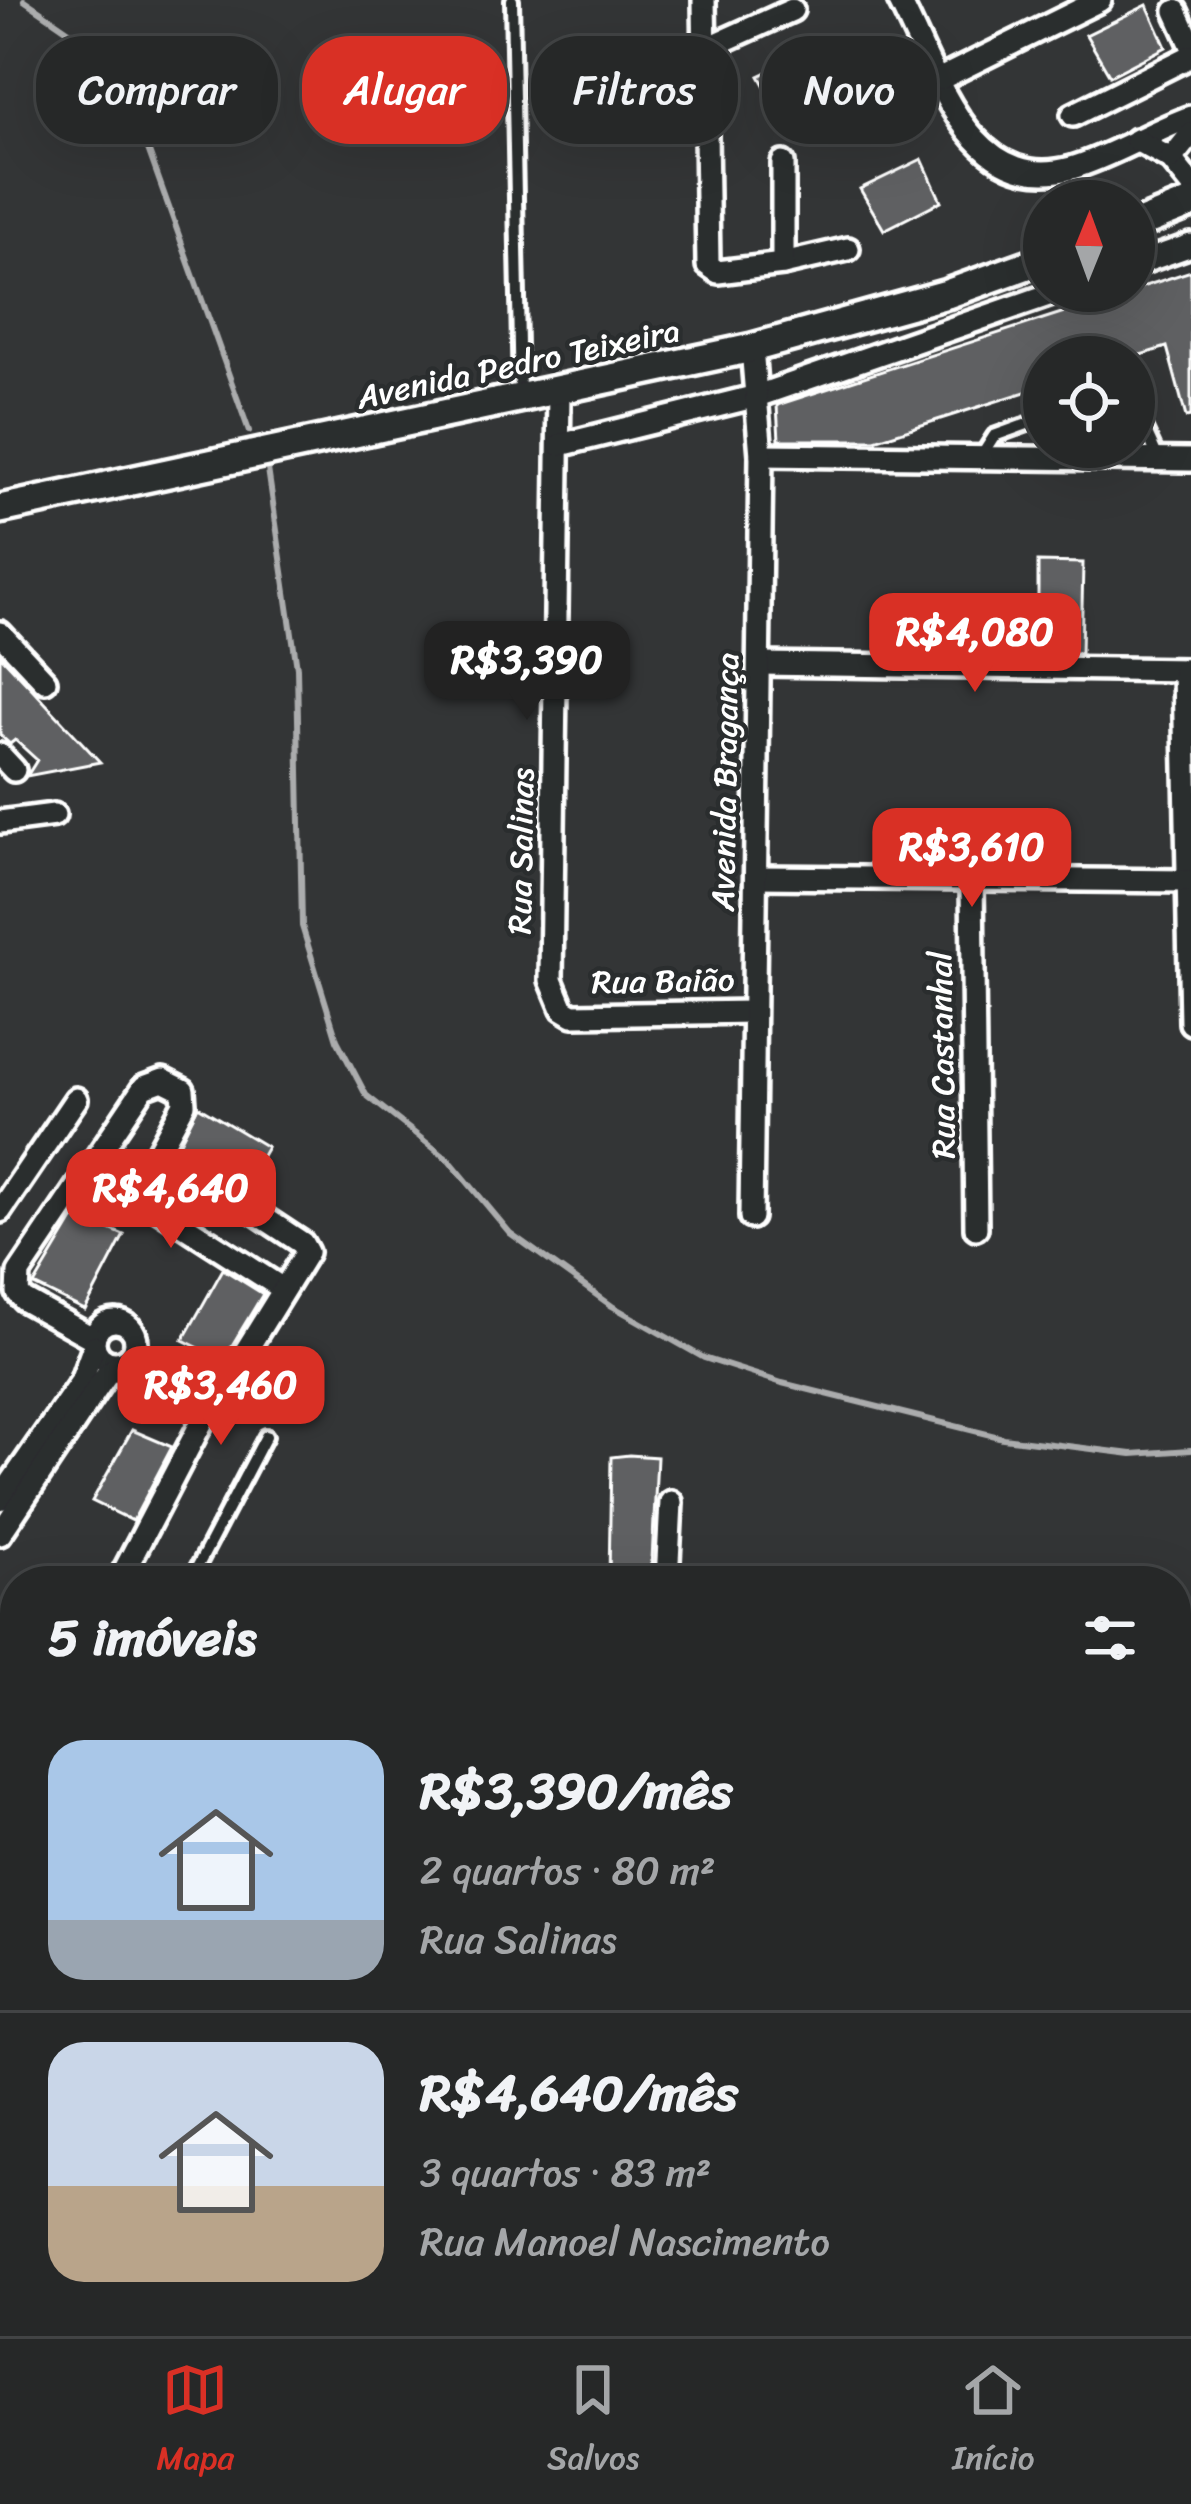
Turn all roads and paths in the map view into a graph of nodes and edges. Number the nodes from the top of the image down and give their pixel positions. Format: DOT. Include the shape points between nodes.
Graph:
graph roads {
  1 [pos="512,0"];
  2 [pos="704,0"];
  3 [pos="899,0"];
  4 [pos="1100,0"];
  5 [pos="791,10"];
  6 [pos="1176,11"];
  7 [pos="703,36"];
  8 [pos="734,36"];
  9 [pos="1191,44"];
  10 [pos="1191,56"];
  11 [pos="940,79"];
  12 [pos="1073,115"];
  13 [pos="1191,117"];
  14 [pos="1191,134"];
  15 [pos="1136,140"];
  16 [pos="705,144"];
  17 [pos="1171,159"];
  18 [pos="783,163"];
  19 [pos="1191,184"];
  20 [pos="1191,202"];
  21 [pos="1155,217"];
  22 [pos="1191,245"];
  23 [pos="848,248"];
  24 [pos="1155,258"];
  25 [pos="783,264"];
  26 [pos="1023,267"];
  27 [pos="1023,304"];
  28 [pos="752,348"];
  29 [pos="559,392"];
  30 [pos="758,397"];
  31 [pos="520,400"];
  32 [pos="1023,426"];
  33 [pos="560,445"];
  34 [pos="1155,453"];
  35 [pos="760,455"];
  36 [pos="980,458"];
  37 [pos="1159,460"];
  38 [pos="1191,460"];
  39 [pos="0,509"];
  40 [pos="0,633"];
  41 [pos="759,664"];
  42 [pos="1187,670"];
  43 [pos="45,681"];
  44 [pos="1189,754"];
  45 [pos="54,815"];
  46 [pos="0,822"];
  47 [pos="756,877"];
  48 [pos="972,881"];
  49 [pos="1189,881"];
  50 [pos="1191,966"];
  51 [pos="753,1012"];
  52 [pos="573,1015"];
  53 [pos="1191,1023"];
  54 [pos="76,1099"];
  55 [pos="90,1165"];
  56 [pos="135,1194"];
  57 [pos="237,1200"];
  58 [pos="0,1211"];
  59 [pos="751,1217"];
  60 [pos="976,1228"];
  61 [pos="283,1289"];
  62 [pos="94,1343"];
  63 [pos="244,1354"];
  64 [pos="127,1358"];
  65 [pos="266,1436"];
  66 [pos="0,1499"];
  67 [pos="671,1502"];
  68 [pos="0,1534"];
  69 [pos="127,1566"];
  70 [pos="198,1566"];
  71 [pos="668,1566"];
  1 -- 31 [label="lane"];
  2 -- 7 [label="street"];
  3 -- 11 [label="street"];
  4 -- 11 [label="street"];
  5 -- 8 [label="street"];
  6 -- 9 [label="street"];
  10 -- 12 [label="street"];
  11 -- 15 [label="street" via="965,131 1009,166 1075,167"];
  13 -- 15 [label="street"];
  14 -- 17 [label="street"];
  15 -- 17 [label="street"];
  16 -- 25 [label="street" via="708,265 718,272"];
  17 -- 19 [label="street"];
  18 -- 25 [label="street"];
  20 -- 21 [label="street"];
  22 -- 24 [label="street"];
  23 -- 25 [label="street"];
  26 -- 28 [label="street, Avenida Pedro Teixeira"];
  27 -- 30 [label="street"];
  28 -- 29 [label="street, Avenida Pedro Teixeira"];
  28 -- 30 [label="street, Avenida Bragança"];
  29 -- 31 [label="street, Avenida Pedro Teixeira"];
  29 -- 33 [label="street, Rua Salinas"];
  30 -- 33 [label="street"];
  30 -- 35 [label="street, Avenida Bragança"];
  31 -- 39 [label="street, Avenida Pedro Teixeira"];
  32 -- 36 [label="lane" via="994,436"];
  33 -- 52 [label="street, Rua Salinas" via="551,980"];
  34 -- 37 [label="lane"];
  35 -- 36 [label="street"];
  35 -- 41 [label="street, Avenida Bragança"];
  36 -- 37 [label="street"];
  37 -- 38 [label="street"];
  40 -- 43 [label="street"];
  41 -- 42 [label="street"];
  41 -- 47 [label="street, Avenida Bragança"];
  42 -- 44 [label="street"];
  44 -- 49 [label="street"];
  45 -- 46 [label="street"];
  47 -- 48 [label="street"];
  47 -- 51 [label="street, Avenida Bragança"];
  48 -- 49 [label="street"];
  48 -- 60 [label="street, Rua Castanhal"];
  49 -- 50 [label="street"];
  50 -- 53 [label="street"];
  51 -- 52 [label="street, Rua Baião"];
  51 -- 59 [label="street, Avenida Bragança"];
  54 -- 58 [label="street"];
  55 -- 56 [label="street"];
  55 -- 56 [label="street" via="144,1087 163,1080 183,1090 184,1104"];
  55 -- 62 [label="street" via="17,1283 23,1300"];
  56 -- 61 [label="street"];
  57 -- 61 [label="street" via="307,1248"];
  61 -- 63 [label="street"];
  62 -- 64 [label="street" via="102,1358"];
  62 -- 64 [label="street" via="100,1327 119,1321 135,1334"];
  62 -- 66 [label="street" via="81,1382"];
  64 -- 68 [label="street" via="106,1376"];
  64 -- 69 [label="street" via="200,1396 206,1414"];
  65 -- 70 [label="lane"];
  67 -- 71 [label="street"];
}
